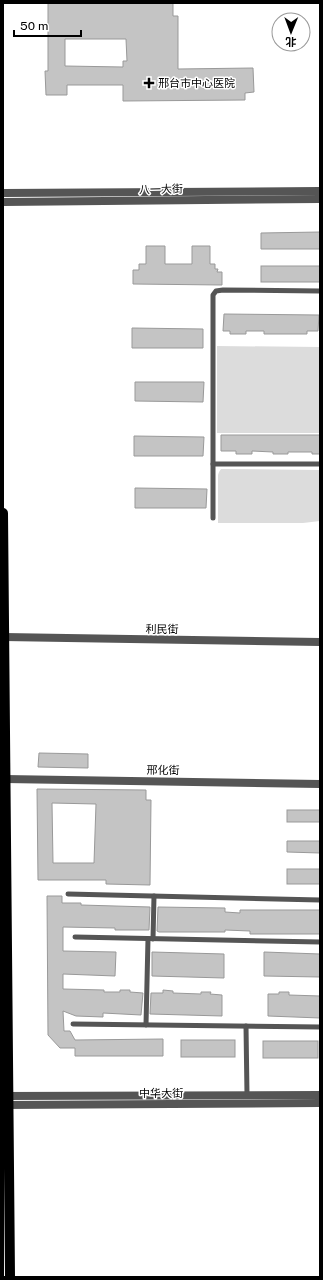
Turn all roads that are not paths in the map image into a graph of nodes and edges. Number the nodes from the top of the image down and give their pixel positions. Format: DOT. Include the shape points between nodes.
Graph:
graph roads {
  1 [pos="320,190"];
  2 [pos="3,193"];
  3 [pos="320,199"];
  4 [pos="3,202"];
  5 [pos="320,291"];
  6 [pos="213,464"];
  7 [pos="320,464"];
  8 [pos="3,513"];
  9 [pos="213,518"];
  10 [pos="4,637"];
  11 [pos="320,642"];
  12 [pos="5,779"];
  13 [pos="320,784"];
  14 [pos="68,894"];
  15 [pos="154,896"];
  16 [pos="320,900"];
  17 [pos="75,937"];
  18 [pos="150,939"];
  19 [pos="320,942"];
  20 [pos="74,1024"];
  21 [pos="146,1025"];
  22 [pos="246,1026"];
  23 [pos="320,1027"];
  24 [pos="247,1095"];
  25 [pos="320,1095"];
  26 [pos="6,1101"];
  27 [pos="320,1103"];
  28 [pos="10,1277"];
  1 -- 2 [label="street, 八一大街"];
  3 -- 4 [label="street, 八一大街"];
  5 -- 6 [label="lane" via="222,290 216,291 213,295"];
  6 -- 7 [label="lane"];
  6 -- 9 [label="lane"];
  8 -- 10 [label="main road"];
  10 -- 11 [label="street, 利民街"];
  10 -- 12 [label="main road"];
  12 -- 13 [label="street, 邢化街"];
  12 -- 26 [label="main road"];
  14 -- 15 [label="lane"];
  15 -- 16 [label="lane"];
  15 -- 18 [label="lane"];
  17 -- 18 [label="lane"];
  18 -- 19 [label="lane"];
  18 -- 21 [label="lane"];
  20 -- 21 [label="lane"];
  21 -- 22 [label="lane"];
  22 -- 23 [label="lane"];
  22 -- 24 [label="lane"];
  24 -- 25 [label="street, 中华大街"];
  24 -- 26 [label="street, 中华大街"];
  26 -- 27 [label="street, 中华大街"];
  26 -- 28 [label="main road"];
}
